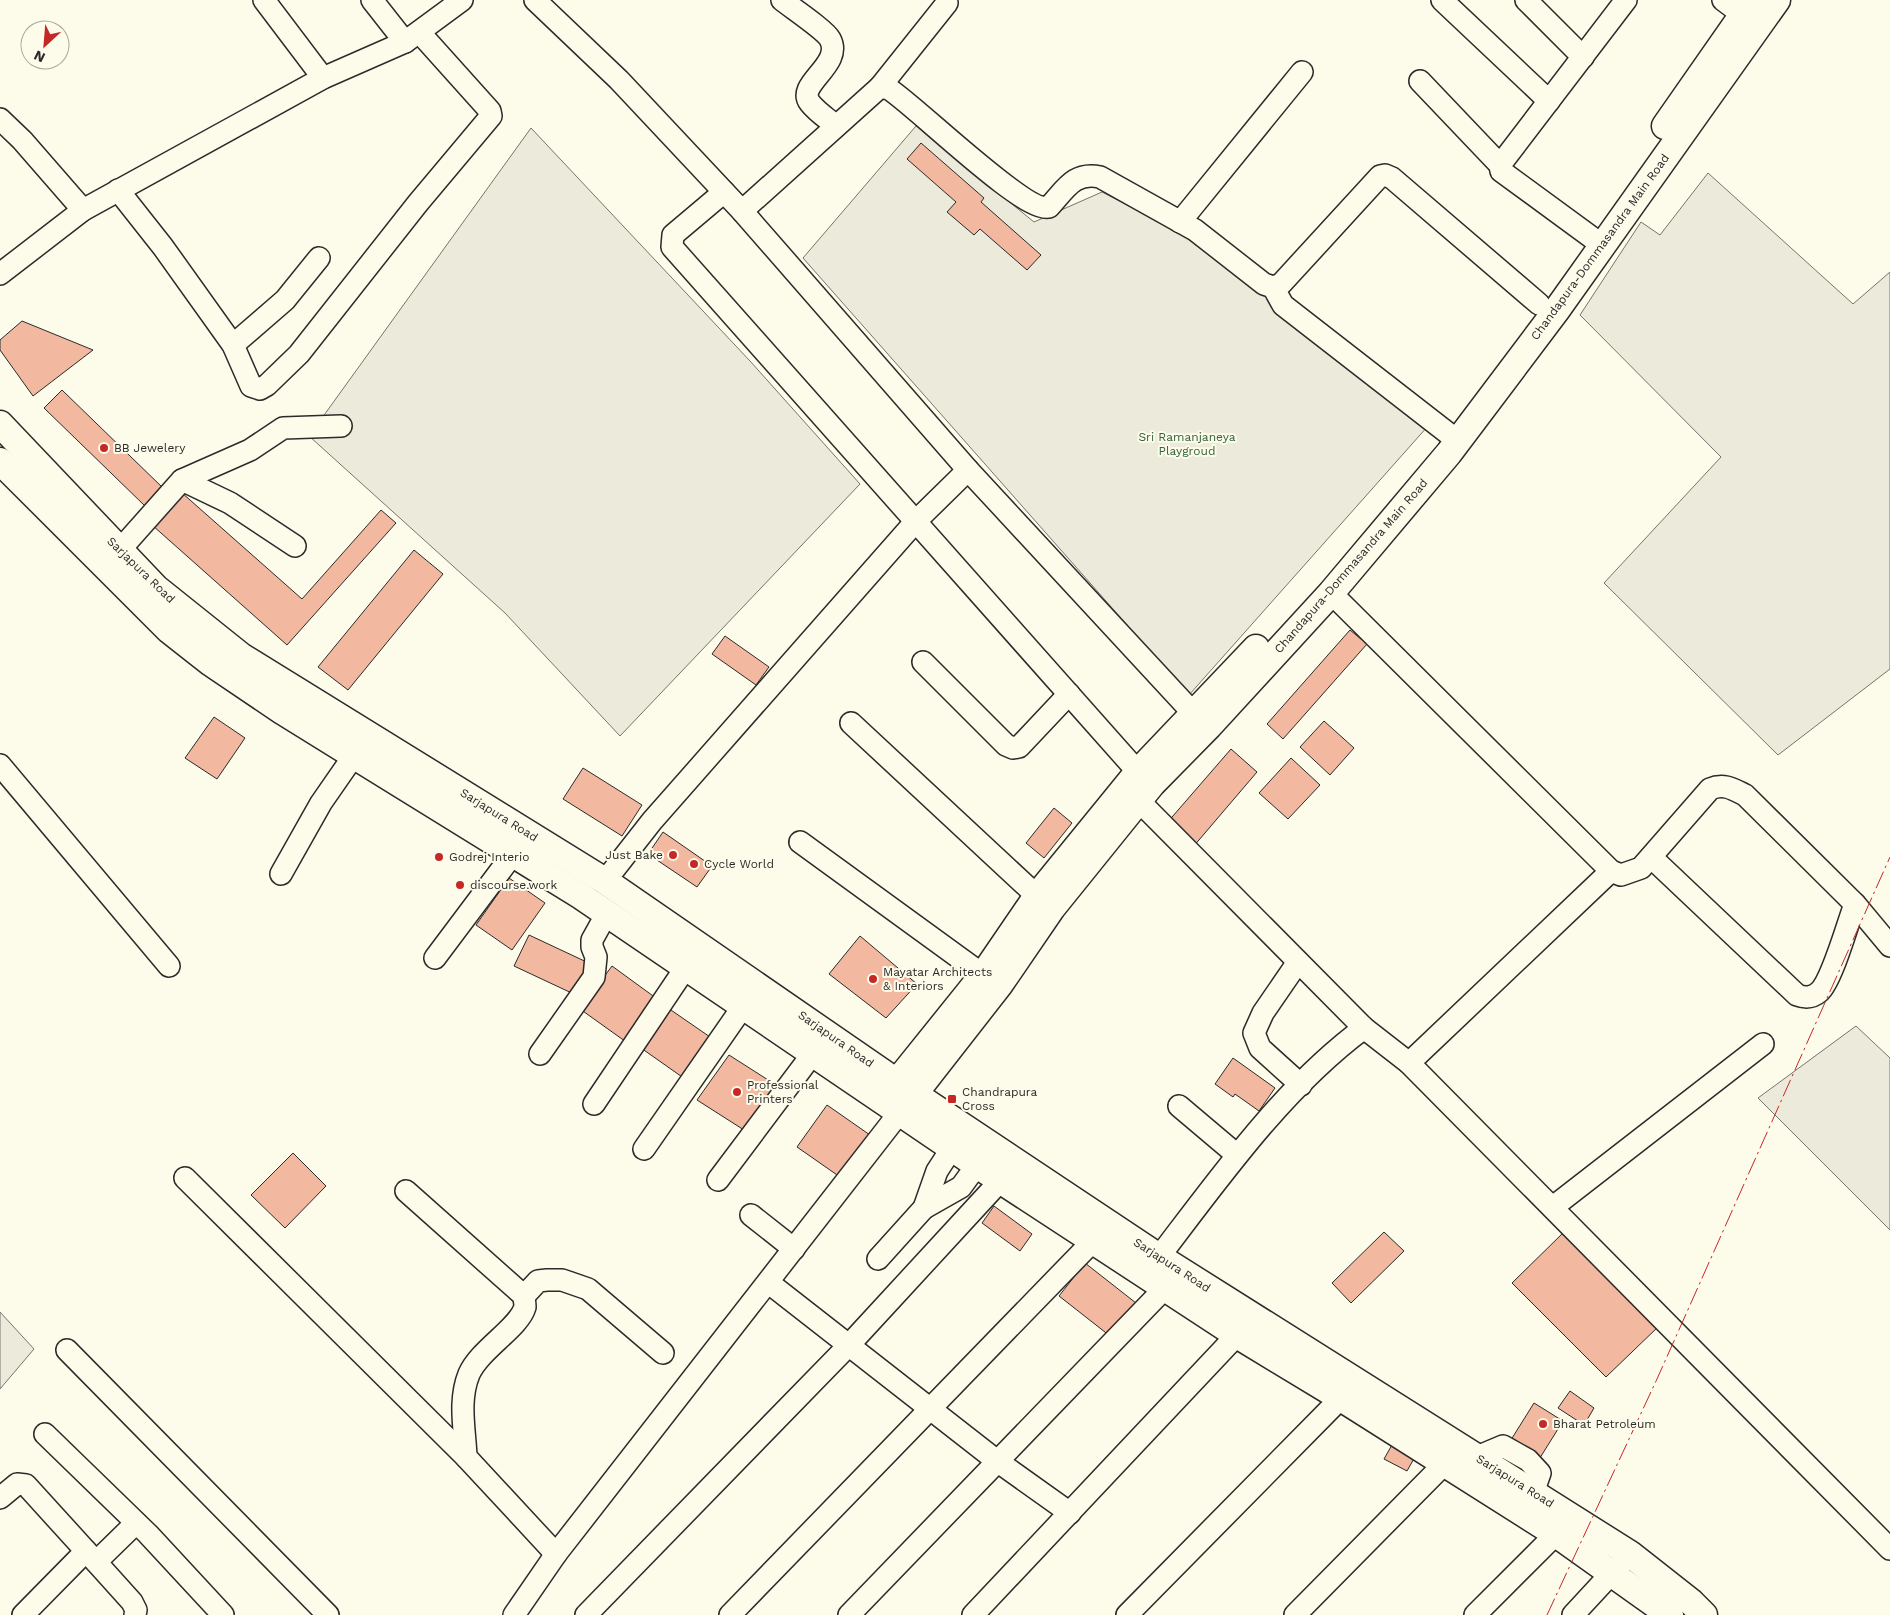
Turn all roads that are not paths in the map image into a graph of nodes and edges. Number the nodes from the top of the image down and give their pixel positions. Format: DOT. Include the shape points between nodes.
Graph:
graph roads {
  1 [pos="264,0"];
  2 [pos="372,0"];
  3 [pos="462,0"];
  4 [pos="535,0"];
  5 [pos="782,0"];
  6 [pos="1442,0"];
  7 [pos="1526,0"];
  8 [pos="1776,0"];
  9 [pos="947,3"];
  10 [pos="1615,5"];
  11 [pos="1740,5"];
  12 [pos="412,38"];
  13 [pos="1583,56"];
  14 [pos="1302,72"];
  15 [pos="324,78"];
  16 [pos="1420,81"];
  17 [pos="880,87"];
  18 [pos="1549,101"];
  19 [pos="0,119"];
  20 [pos="836,126"];
  21 [pos="1500,165"];
  22 [pos="118,190"];
  23 [pos="724,192"];
  24 [pos="83,210"];
  25 [pos="742,211"];
  26 [pos="1180,222"];
  27 [pos="1595,240"];
  28 [pos="320,258"];
  29 [pos="0,274"];
  30 [pos="1273,287"];
  31 [pos="1539,304"];
  32 [pos="233,345"];
  33 [pos="0,424"];
  34 [pos="341,426"];
  35 [pos="1452,437"];
  36 [pos="0,461"];
  37 [pos="968,470"];
  38 [pos="182,480"];
  39 [pos="916,520"];
  40 [pos="295,546"];
  41 [pos="112,559"];
  42 [pos="1331,593"];
  43 [pos="923,662"];
  44 [pos="1069,694"];
  45 [pos="1194,714"];
  46 [pos="851,723"];
  47 [pos="355,754"];
  48 [pos="0,765"];
  49 [pos="1138,772"];
  50 [pos="1138,800"];
  51 [pos="800,842"];
  52 [pos="513,854"];
  53 [pos="1651,857"];
  54 [pos="1611,871"];
  55 [pos="281,874"];
  56 [pos="605,881"];
  57 [pos="1037,896"];
  58 [pos="1855,904"];
  59 [pos="607,913"];
  60 [pos="1890,946"];
  61 [pos="435,958"];
  62 [pos="1298,962"];
  63 [pos="169,966"];
  64 [pos="686,967"];
  65 [pos="983,975"];
  66 [pos="744,1005"];
  67 [pos="1364,1028"];
  68 [pos="1764,1044"];
  69 [pos="814,1052"];
  70 [pos="540,1054"];
  71 [pos="1409,1063"];
  72 [pos="1301,1085"];
  73 [pos="899,1097"];
  74 [pos="594,1104"];
  75 [pos="1179,1106"];
  76 [pos="644,1148"];
  77 [pos="952,1148"];
  78 [pos="1237,1155"];
  79 [pos="977,1165"];
  80 [pos="185,1178"];
  81 [pos="718,1180"];
  82 [pos="1001,1180"];
  83 [pos="406,1191"];
  84 [pos="1553,1207"];
  85 [pos="924,1208"];
  86 [pos="751,1215"];
  87 [pos="1094,1240"];
  88 [pos="789,1245"];
  89 [pos="1159,1257"];
  90 [pos="878,1259"];
  91 [pos="766,1275"];
  92 [pos="1165,1288"];
  93 [pos="524,1296"];
  94 [pos="1237,1335"];
  95 [pos="848,1345"];
  96 [pos="67,1350"];
  97 [pos="663,1353"];
  98 [pos="1341,1398"];
  99 [pos="930,1408"];
  100 [pos="45,1434"];
  101 [pos="1461,1456"];
  102 [pos="466,1457"];
  103 [pos="998,1461"];
  104 [pos="0,1498"];
  105 [pos="1070,1513"];
  106 [pos="136,1523"];
  107 [pos="1556,1534"];
  108 [pos="1890,1549"];
  109 [pos="556,1554"];
  110 [pos="1630,1554"];
  111 [pos="91,1557"];
  112 [pos="1612,1572"];
  113 [pos="516,1614"];
  114 [pos="23,1615"];
  115 [pos="135,1615"];
  116 [pos="223,1615"];
  117 [pos="328,1615"];
  118 [pos="586,1615"];
  119 [pos="730,1615"];
  120 [pos="849,1615"];
  121 [pos="973,1615"];
  122 [pos="1127,1615"];
  123 [pos="1295,1615"];
  124 [pos="1475,1615"];
  125 [pos="1573,1615"];
  126 [pos="1670,1615"];
  127 [pos="1704,1615"];
  1 -- 15 [label="street"];
  2 -- 12 [label="street"];
  3 -- 12 [label="street"];
  4 -- 23 [label="street" via="619,80"];
  5 -- 20 [label="street" via="829,38 834,52 807,95 809,102"];
  6 -- 18 [label="street"];
  7 -- 13 [label="street"];
  8 -- 27 [label="main road, Chandapura-Dommasandra Main Road"];
  9 -- 17 [label="street"];
  10 -- 13 [label="street"];
  11 -- 27 [label="main road, Chandapura-Dommasandra Main Road"];
  12 -- 15 [label="street"];
  12 -- 32 [label="street" via="490,111 489,120 418,203 299,354 267,385 260,389 251,386"];
  13 -- 18 [label="street"];
  14 -- 26 [label="street"];
  15 -- 22 [label="street"];
  16 -- 21 [label="street"];
  17 -- 20 [label="street"];
  17 -- 26 [label="street" via="896,93 1004,184 1040,207 1049,207 1076,178 1089,175 1100,177"];
  18 -- 21 [label="street"];
  19 -- 24 [label="street"];
  20 -- 25 [label="street"];
  21 -- 27 [label="street" via="1501,171"];
  22 -- 24 [label="street"];
  22 -- 32 [label="street"];
  23 -- 25 [label="street"];
  23 -- 39 [label="street" via="674,235 672,246"];
  24 -- 29 [label="street"];
  25 -- 37 [label="street"];
  26 -- 30 [label="street" via="1264,284"];
  27 -- 31 [label="main road, Chandapura-Dommasandra Main Road"];
  27 -- 35 [label="main road, Chandapura-Dommasandra Main Road" via="1556,311"];
  28 -- 32 [label="street" via="285,300"];
  30 -- 31 [label="street" via="1282,284 1380,176 1385,175"];
  30 -- 35 [label="street" via="1283,305"];
  31 -- 35 [label="main road, Chandapura-Dommasandra Main Road"];
  33 -- 41 [label="main road, Sarjapura Road" via="64,480"];
  34 -- 38 [label="street" via="283,428 250,450"];
  35 -- 42 [label="main road, Chandapura-Dommasandra Main Road"];
  35 -- 45 [label="main road, Chandapura-Dommasandra Main Road"];
  36 -- 41 [label="main road, Sarjapura Road"];
  37 -- 39 [label="street"];
  37 -- 45 [label="street"];
  38 -- 40 [label="street" via="230,503"];
  38 -- 41 [label="street"];
  39 -- 44 [label="street"];
  39 -- 56 [label="street" via="652,821"];
  41 -- 47 [label="main road, Sarjapura Road" via="168,630 211,663"];
  41 -- 56 [label="main road, Sarjapura Road" via="156,588 241,656"];
  42 -- 50 [label="main road, Chandapura-Dommasandra Main Road"];
  42 -- 54 [label="street"];
  43 -- 44 [label="street" via="1006,745 1013,748 1019,747"];
  44 -- 49 [label="street"];
  45 -- 49 [label="main road, Chandapura-Dommasandra Main Road"];
  46 -- 57 [label="street"];
  47 -- 52 [label="main road, Sarjapura Road"];
  47 -- 55 [label="street" via="321,803"];
  48 -- 63 [label="street"];
  49 -- 57 [label="main road, Chandapura-Dommasandra Main Road"];
  50 -- 62 [label="street"];
  50 -- 73 [label="main road, Chandapura-Dommasandra Main Road" via="1052,908 1000,984"];
  51 -- 65 [label="street"];
  52 -- 59 [label="main road, Sarjapura Road"];
  52 -- 61 [label="street"];
  53 -- 54 [label="street" via="1631,873"];
  53 -- 58 [label="street" via="1710,790 1719,785 1745,795"];
  53 -- 58 [label="street" via="1797,995 1804,997 1821,991"];
  54 -- 71 [label="street"];
  56 -- 73 [label="main road, Sarjapura Road"];
  57 -- 65 [label="main road, Chandapura-Dommasandra Main Road"];
  58 -- 60 [label="street"];
  59 -- 64 [label="main road, Sarjapura Road"];
  59 -- 70 [label="street" via="592,940 596,957 594,977"];
  62 -- 67 [label="street"];
  62 -- 72 [label="street" via="1263,1013 1254,1033 1260,1048"];
  64 -- 66 [label="main road, Sarjapura Road"];
  64 -- 74 [label="street"];
  65 -- 73 [label="main road, Chandapura-Dommasandra Main Road"];
  66 -- 69 [label="main road, Sarjapura Road"];
  66 -- 76 [label="street"];
  67 -- 71 [label="street"];
  67 -- 72 [label="street" via="1331,1052"];
  68 -- 84 [label="street"];
  69 -- 73 [label="main road, Sarjapura Road"];
  69 -- 81 [label="street"];
  71 -- 84 [label="street"];
  72 -- 78 [label="street"];
  73 -- 77 [label="main road, Sarjapura Road"];
  73 -- 88 [label="street"];
  73 -- 89 [label="main road, Sarjapura Road"];
  75 -- 78 [label="street"];
  77 -- 79 [label="main road, Sarjapura Road"];
  77 -- 85 [label="street" via="937,1171"];
  78 -- 89 [label="street"];
  79 -- 82 [label="main road, Sarjapura Road"];
  79 -- 85 [label="street" via="961,1187"];
  80 -- 102 [label="street"];
  82 -- 87 [label="main road, Sarjapura Road"];
  82 -- 95 [label="street"];
  83 -- 93 [label="street"];
  84 -- 108 [label="street"];
  85 -- 90 [label="street"];
  86 -- 88 [label="street"];
  87 -- 92 [label="main road, Sarjapura Road"];
  87 -- 99 [label="street"];
  88 -- 91 [label="street"];
  89 -- 101 [label="main road, Sarjapura Road"];
  91 -- 95 [label="street"];
  91 -- 109 [label="street"];
  92 -- 94 [label="main road, Sarjapura Road"];
  92 -- 103 [label="street"];
  93 -- 97 [label="street" via="538,1281 547,1280 562,1280 588,1289"];
  93 -- 102 [label="street" via="525,1306 520,1317 480,1356 463,1392"];
  94 -- 98 [label="main road, Sarjapura Road"];
  94 -- 105 [label="street"];
  95 -- 99 [label="street"];
  95 -- 118 [label="street"];
  96 -- 117 [label="street"];
  98 -- 101 [label="main road, Sarjapura Road"];
  98 -- 122 [label="street"];
  99 -- 103 [label="street"];
  99 -- 119 [label="street"];
  100 -- 106 [label="street"];
  101 -- 107 [label="main road, Sarjapura Road"];
  101 -- 110 [label="main road, Sarjapura Road" via="1533,1492"];
  101 -- 123 [label="street"];
  102 -- 109 [label="street"];
  103 -- 105 [label="street"];
  103 -- 120 [label="street"];
  104 -- 111 [label="street" via="17,1484 26,1485"];
  105 -- 121 [label="street"];
  106 -- 111 [label="street"];
  106 -- 116 [label="street"];
  107 -- 112 [label="main road, Sarjapura Road"];
  107 -- 124 [label="street"];
  109 -- 113 [label="street"];
  110 -- 112 [label="street"];
  110 -- 127 [label="main road, Sarjapura Road"];
  111 -- 114 [label="street"];
  111 -- 115 [label="street" via="132,1602"];
  112 -- 125 [label="street"];
  112 -- 126 [label="main road, Sarjapura Road"];
}
